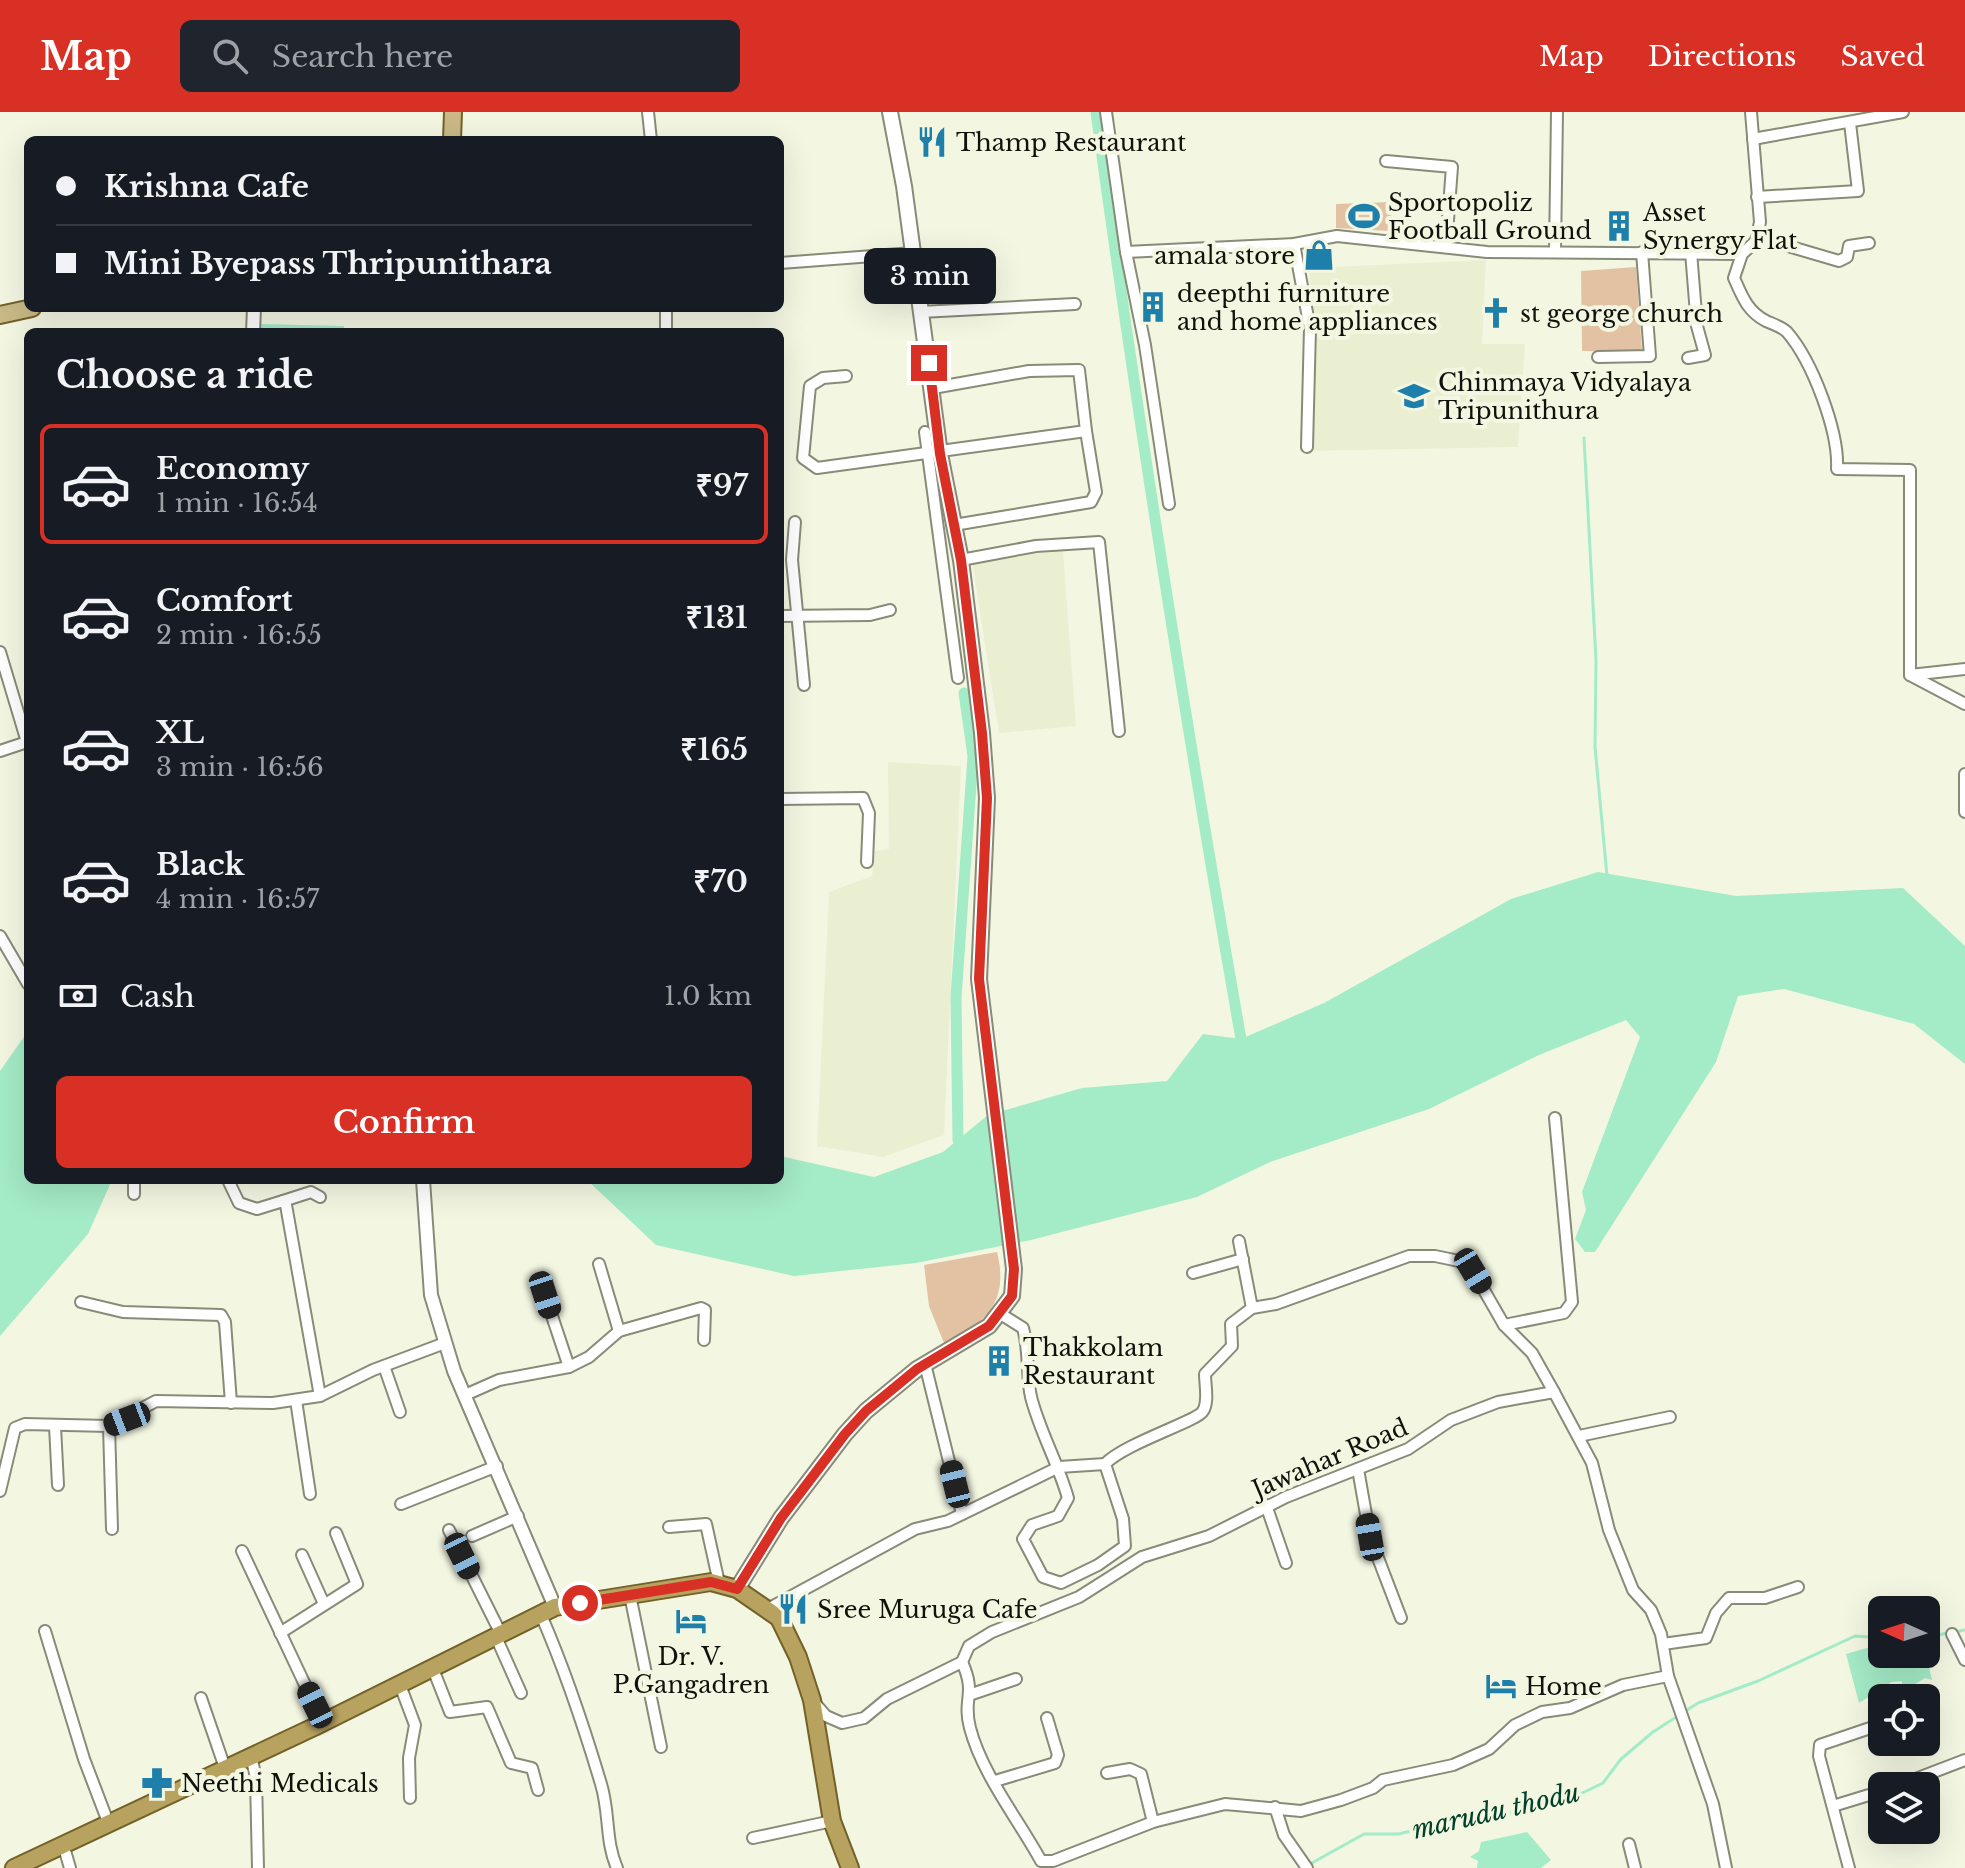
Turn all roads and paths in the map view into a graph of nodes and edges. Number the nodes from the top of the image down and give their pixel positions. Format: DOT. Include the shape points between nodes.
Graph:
graph roads {
  1 [pos="453,112"];
  2 [pos="648,112"];
  3 [pos="890,112"];
  4 [pos="1106,112"];
  5 [pos="1557,112"];
  6 [pos="1751,112"];
  7 [pos="1903,112"];
  8 [pos="1883,114"];
  9 [pos="1850,123"];
  10 [pos="452,136"];
  11 [pos="651,136"];
  12 [pos="1753,139"];
  13 [pos="1386,161"];
  14 [pos="1757,197"];
  15 [pos="1757,237"];
  16 [pos="1869,243"];
  17 [pos="1294,244"];
  18 [pos="1446,246"];
  19 [pos="1126,252"];
  20 [pos="1555,252"];
  21 [pos="1642,252"];
  22 [pos="1691,252"];
  23 [pos="913,253"];
  24 [pos="1742,254"];
  25 [pos="784,263"];
  26 [pos="1075,304"];
  27 [pos="24,310"];
  28 [pos="920,312"];
  29 [pos="0,315"];
  30 [pos="1598,357"];
  31 [pos="1688,358"];
  32 [pos="846,376"];
  33 [pos="933,388"];
  34 [pos="1086,431"];
  35 [pos="925,432"];
  36 [pos="1307,447"];
  37 [pos="934,454"];
  38 [pos="1169,504"];
  39 [pos="795,522"];
  40 [pos="950,532"];
  41 [pos="961,560"];
  42 [pos="890,610"];
  43 [pos="798,615"];
  44 [pos="784,616"];
  45 [pos="0,652"];
  46 [pos="1965,669"];
  47 [pos="1910,675"];
  48 [pos="958,678"];
  49 [pos="804,685"];
  50 [pos="1965,704"];
  51 [pos="1119,731"];
  52 [pos="24,732"];
  53 [pos="24,743"];
  54 [pos="0,751"];
  55 [pos="1965,774"];
  56 [pos="784,799"];
  57 [pos="1965,812"];
  58 [pos="867,862"];
  59 [pos="0,936"];
  60 [pos="24,977"];
  61 [pos="1555,1118"];
  62 [pos="134,1184"];
  63 [pos="230,1184"];
  64 [pos="423,1184"];
  65 [pos="134,1194"];
  66 [pos="320,1197"];
  67 [pos="283,1201"];
  68 [pos="1239,1241"];
  69 [pos="1243,1259"];
  70 [pos="599,1264"];
  71 [pos="1193,1273"];
  72 [pos="545,1295"];
  73 [pos="81,1302"];
  74 [pos="1252,1308"];
  75 [pos="999,1313"];
  76 [pos="1504,1325"];
  77 [pos="619,1331"];
  78 [pos="704,1340"];
  79 [pos="445,1343"];
  80 [pos="925,1364"];
  81 [pos="384,1366"];
  82 [pos="569,1367"];
  83 [pos="1554,1392"];
  84 [pos="465,1395"];
  85 [pos="320,1396"];
  86 [pos="296,1400"];
  87 [pos="231,1403"];
  88 [pos="400,1412"];
  89 [pos="1670,1417"];
  90 [pos="55,1426"];
  91 [pos="109,1426"];
  92 [pos="1579,1436"];
  93 [pos="1105,1464"];
  94 [pos="497,1466"];
  95 [pos="1059,1467"];
  96 [pos="1358,1469"];
  97 [pos="58,1485"];
  98 [pos="0,1491"];
  99 [pos="310,1494"];
  100 [pos="401,1504"];
  101 [pos="1266,1505"];
  102 [pos="962,1514"];
  103 [pos="518,1516"];
  104 [pos="669,1527"];
  105 [pos="112,1529"];
  106 [pos="449,1530"];
  107 [pos="336,1533"];
  108 [pos="472,1536"];
  109 [pos="242,1551"];
  110 [pos="302,1555"];
  111 [pos="1286,1563"];
  112 [pos="719,1583"];
  113 [pos="1798,1587"];
  114 [pos="737,1589"];
  115 [pos="630,1595"];
  116 [pos="324,1604"];
  117 [pos="768,1609"];
  118 [pos="548,1611"];
  119 [pos="1401,1618"];
  120 [pos="45,1631"];
  121 [pos="280,1633"];
  122 [pos="1952,1634"];
  123 [pos="498,1636"];
  124 [pos="1663,1644"];
  125 [pos="1965,1660"];
  126 [pos="962,1662"];
  127 [pos="433,1669"];
  128 [pos="1668,1676"];
  129 [pos="1016,1679"];
  130 [pos="400,1685"];
  131 [pos="521,1693"];
  132 [pos="972,1694"];
  133 [pos="201,1698"];
  134 [pos="812,1700"];
  135 [pos="1047,1718"];
  136 [pos="323,1723"];
  137 [pos="1868,1729"];
  138 [pos="661,1747"];
  139 [pos="251,1756"];
  140 [pos="1965,1760"];
  141 [pos="225,1768"];
  142 [pos="1934,1772"];
  143 [pos="1107,1773"];
  144 [pos="995,1781"];
  145 [pos="538,1790"];
  146 [pos="1868,1795"];
  147 [pos="410,1798"];
  148 [pos="1833,1806"];
  149 [pos="1275,1807"];
  150 [pos="832,1821"];
  151 [pos="108,1822"];
  152 [pos="1153,1822"];
  153 [pos="753,1838"];
  154 [pos="63,1844"];
  155 [pos="1629,1844"];
  156 [pos="1305,1865"];
  157 [pos="14,1868"];
  158 [pos="70,1868"];
  159 [pos="258,1868"];
  160 [pos="617,1868"];
  161 [pos="850,1868"];
  162 [pos="1635,1868"];
  163 [pos="1726,1868"];
  164 [pos="1849,1868"];
  1 -- 10 [label="main road"];
  2 -- 11 [label="street"];
  3 -- 23 [label="main road"];
  4 -- 19 [label="street"];
  5 -- 20 [label="street"];
  6 -- 12 [label="street"];
  7 -- 8 [label="street"];
  8 -- 9 [label="street"];
  9 -- 12 [label="street"];
  9 -- 14 [label="street" via="1858,191"];
  12 -- 14 [label="street"];
  13 -- 18 [label="street" via="1452,167"];
  14 -- 15 [label="street"];
  15 -- 16 [label="street" via="1839,261 1847,257 1849,246"];
  15 -- 24 [label="street"];
  17 -- 18 [label="street" via="1337,236"];
  17 -- 19 [label="street"];
  17 -- 36 [label="street" via="1310,328"];
  18 -- 20 [label="street"];
  19 -- 38 [label="street"];
  20 -- 21 [label="street"];
  21 -- 22 [label="street"];
  21 -- 30 [label="street" via="1650,356"];
  22 -- 24 [label="street"];
  22 -- 31 [label="street" via="1697,326 1705,355"];
  23 -- 25 [label="street"];
  23 -- 28 [label="main road"];
  24 -- 47 [label="street" via="1734,278 1745,305 1786,330 1801,353 1834,428 1837,469 1910,470"];
  26 -- 28 [label="street"];
  27 -- 29 [label="main road"];
  28 -- 33 [label="main road"];
  32 -- 37 [label="street" via="823,378 810,386 803,458 817,468 832,469"];
  33 -- 34 [label="street" via="1029,371 1079,370"];
  33 -- 37 [label="main road"];
  34 -- 37 [label="street"];
  34 -- 40 [label="street" via="1096,492 1091,502"];
  35 -- 37 [label="street"];
  37 -- 40 [label="main road"];
  39 -- 43 [label="street" via="792,560"];
  40 -- 41 [label="main road"];
  40 -- 48 [label="street"];
  41 -- 51 [label="street" via="1036,546 1099,542"];
  41 -- 75 [label="main road" via="987,798 979,979 1014,1269 1012,1296"];
  42 -- 43 [label="street"];
  43 -- 44 [label="street"];
  43 -- 49 [label="street"];
  45 -- 52 [label="street"];
  46 -- 47 [label="street"];
  47 -- 50 [label="street"];
  53 -- 54 [label="street"];
  55 -- 57 [label="street"];
  56 -- 58 [label="street" via="863,798 869,813"];
  59 -- 60 [label="street"];
  61 -- 76 [label="street" via="1572,1302 1564,1313"];
  62 -- 65 [label="street"];
  63 -- 67 [label="street" via="239,1203 257,1209"];
  64 -- 79 [label="street" via="426,1263"];
  66 -- 67 [label="street" via="311,1192"];
  67 -- 85 [label="street"];
  68 -- 69 [label="street"];
  69 -- 71 [label="street"];
  69 -- 74 [label="street"];
  70 -- 77 [label="street"];
  72 -- 82 [label="street"];
  73 -- 87 [label="street" via="123,1312 221,1315"];
  74 -- 76 [label="street" via="1423,1254 1459,1261 1473,1271"];
  74 -- 93 [label="street" via="1231,1324 1232,1346 1205,1374 1206,1408 1198,1418 1132,1444"];
  75 -- 80 [label="main road" via="989,1326"];
  75 -- 95 [label="street" via="1023,1328 1030,1355 1030,1392"];
  76 -- 83 [label="street" via="1532,1353"];
  77 -- 78 [label="street" via="704,1308"];
  77 -- 82 [label="street"];
  79 -- 81 [label="street"];
  79 -- 84 [label="street"];
  80 -- 102 [label="street"];
  80 -- 114 [label="main road" via="845,1434 781,1518"];
  81 -- 85 [label="street"];
  81 -- 88 [label="street"];
  82 -- 84 [label="street" via="499,1380"];
  83 -- 92 [label="street"];
  83 -- 96 [label="street, Jawahar Road" via="1498,1402 1451,1420 1408,1449"];
  84 -- 94 [label="street"];
  85 -- 86 [label="street"];
  86 -- 87 [label="street"];
  86 -- 99 [label="street"];
  87 -- 91 [label="street" via="156,1401"];
  89 -- 92 [label="street"];
  90 -- 91 [label="street"];
  90 -- 97 [label="street"];
  90 -- 98 [label="street" via="15,1428"];
  91 -- 105 [label="street"];
  92 -- 124 [label="street" via="1620,1559 1633,1590 1651,1610"];
  93 -- 95 [label="street"];
  93 -- 95 [label="street" via="1123,1519 1125,1546 1061,1583 1043,1577 1023,1539 1032,1525 1058,1516 1068,1498"];
  94 -- 100 [label="street"];
  94 -- 103 [label="street"];
  95 -- 102 [label="street"];
  96 -- 101 [label="street, Jawahar Road"];
  96 -- 119 [label="street" via="1370,1537"];
  101 -- 111 [label="street"];
  101 -- 126 [label="street, Jawahar Road" via="1209,1536 1142,1557 1079,1597 992,1632 969,1646"];
  102 -- 117 [label="street" via="915,1529"];
  103 -- 108 [label="street"];
  103 -- 118 [label="street"];
  104 -- 112 [label="street" via="706,1524"];
  106 -- 123 [label="street"];
  107 -- 116 [label="street" via="358,1579"];
  109 -- 121 [label="street"];
  110 -- 116 [label="street"];
  112 -- 114 [label="highway"];
  112 -- 115 [label="highway"];
  113 -- 124 [label="street" via="1765,1598 1729,1598 1706,1638"];
  114 -- 117 [label="highway"];
  115 -- 118 [label="highway"];
  115 -- 138 [label="street"];
  116 -- 121 [label="street"];
  117 -- 134 [label="highway" via="792,1644"];
  118 -- 123 [label="highway"];
  118 -- 160 [label="street" via="601,1785 608,1848"];
  120 -- 151 [label="street"];
  121 -- 136 [label="street"];
  122 -- 125 [label="street"];
  123 -- 127 [label="highway"];
  123 -- 131 [label="street"];
  124 -- 128 [label="street"];
  126 -- 132 [label="street"];
  126 -- 134 [label="street, Jawahar Road" via="887,1699 864,1718 842,1723 826,1716"];
  127 -- 130 [label="highway"];
  127 -- 145 [label="street" via="450,1712 487,1707 511,1763 532,1768"];
  128 -- 149 [label="street" via="1542,1712 1515,1725 1489,1749 1453,1765 1383,1780 1301,1811"];
  128 -- 163 [label="street" via="1706,1782"];
  129 -- 132 [label="street"];
  130 -- 136 [label="highway"];
  130 -- 147 [label="street" via="415,1729"];
  132 -- 144 [label="street" via="966,1706 970,1730"];
  133 -- 141 [label="street"];
  134 -- 150 [label="highway"];
  135 -- 144 [label="street" via="1058,1755 1055,1763"];
  136 -- 139 [label="highway"];
  137 -- 148 [label="street" via="1820,1745"];
  139 -- 141 [label="highway"];
  139 -- 159 [label="street"];
  140 -- 142 [label="street"];
  141 -- 151 [label="highway"];
  143 -- 152 [label="street" via="1130,1769 1141,1774"];
  144 -- 152 [label="street" via="1041,1861"];
  146 -- 148 [label="street"];
  148 -- 164 [label="street"];
  149 -- 152 [label="street" via="1225,1804"];
  149 -- 156 [label="street" via="1284,1835"];
  150 -- 153 [label="street"];
  150 -- 161 [label="highway"];
  151 -- 154 [label="highway"];
  154 -- 157 [label="highway"];
  154 -- 158 [label="street"];
  155 -- 162 [label="street"];
}
